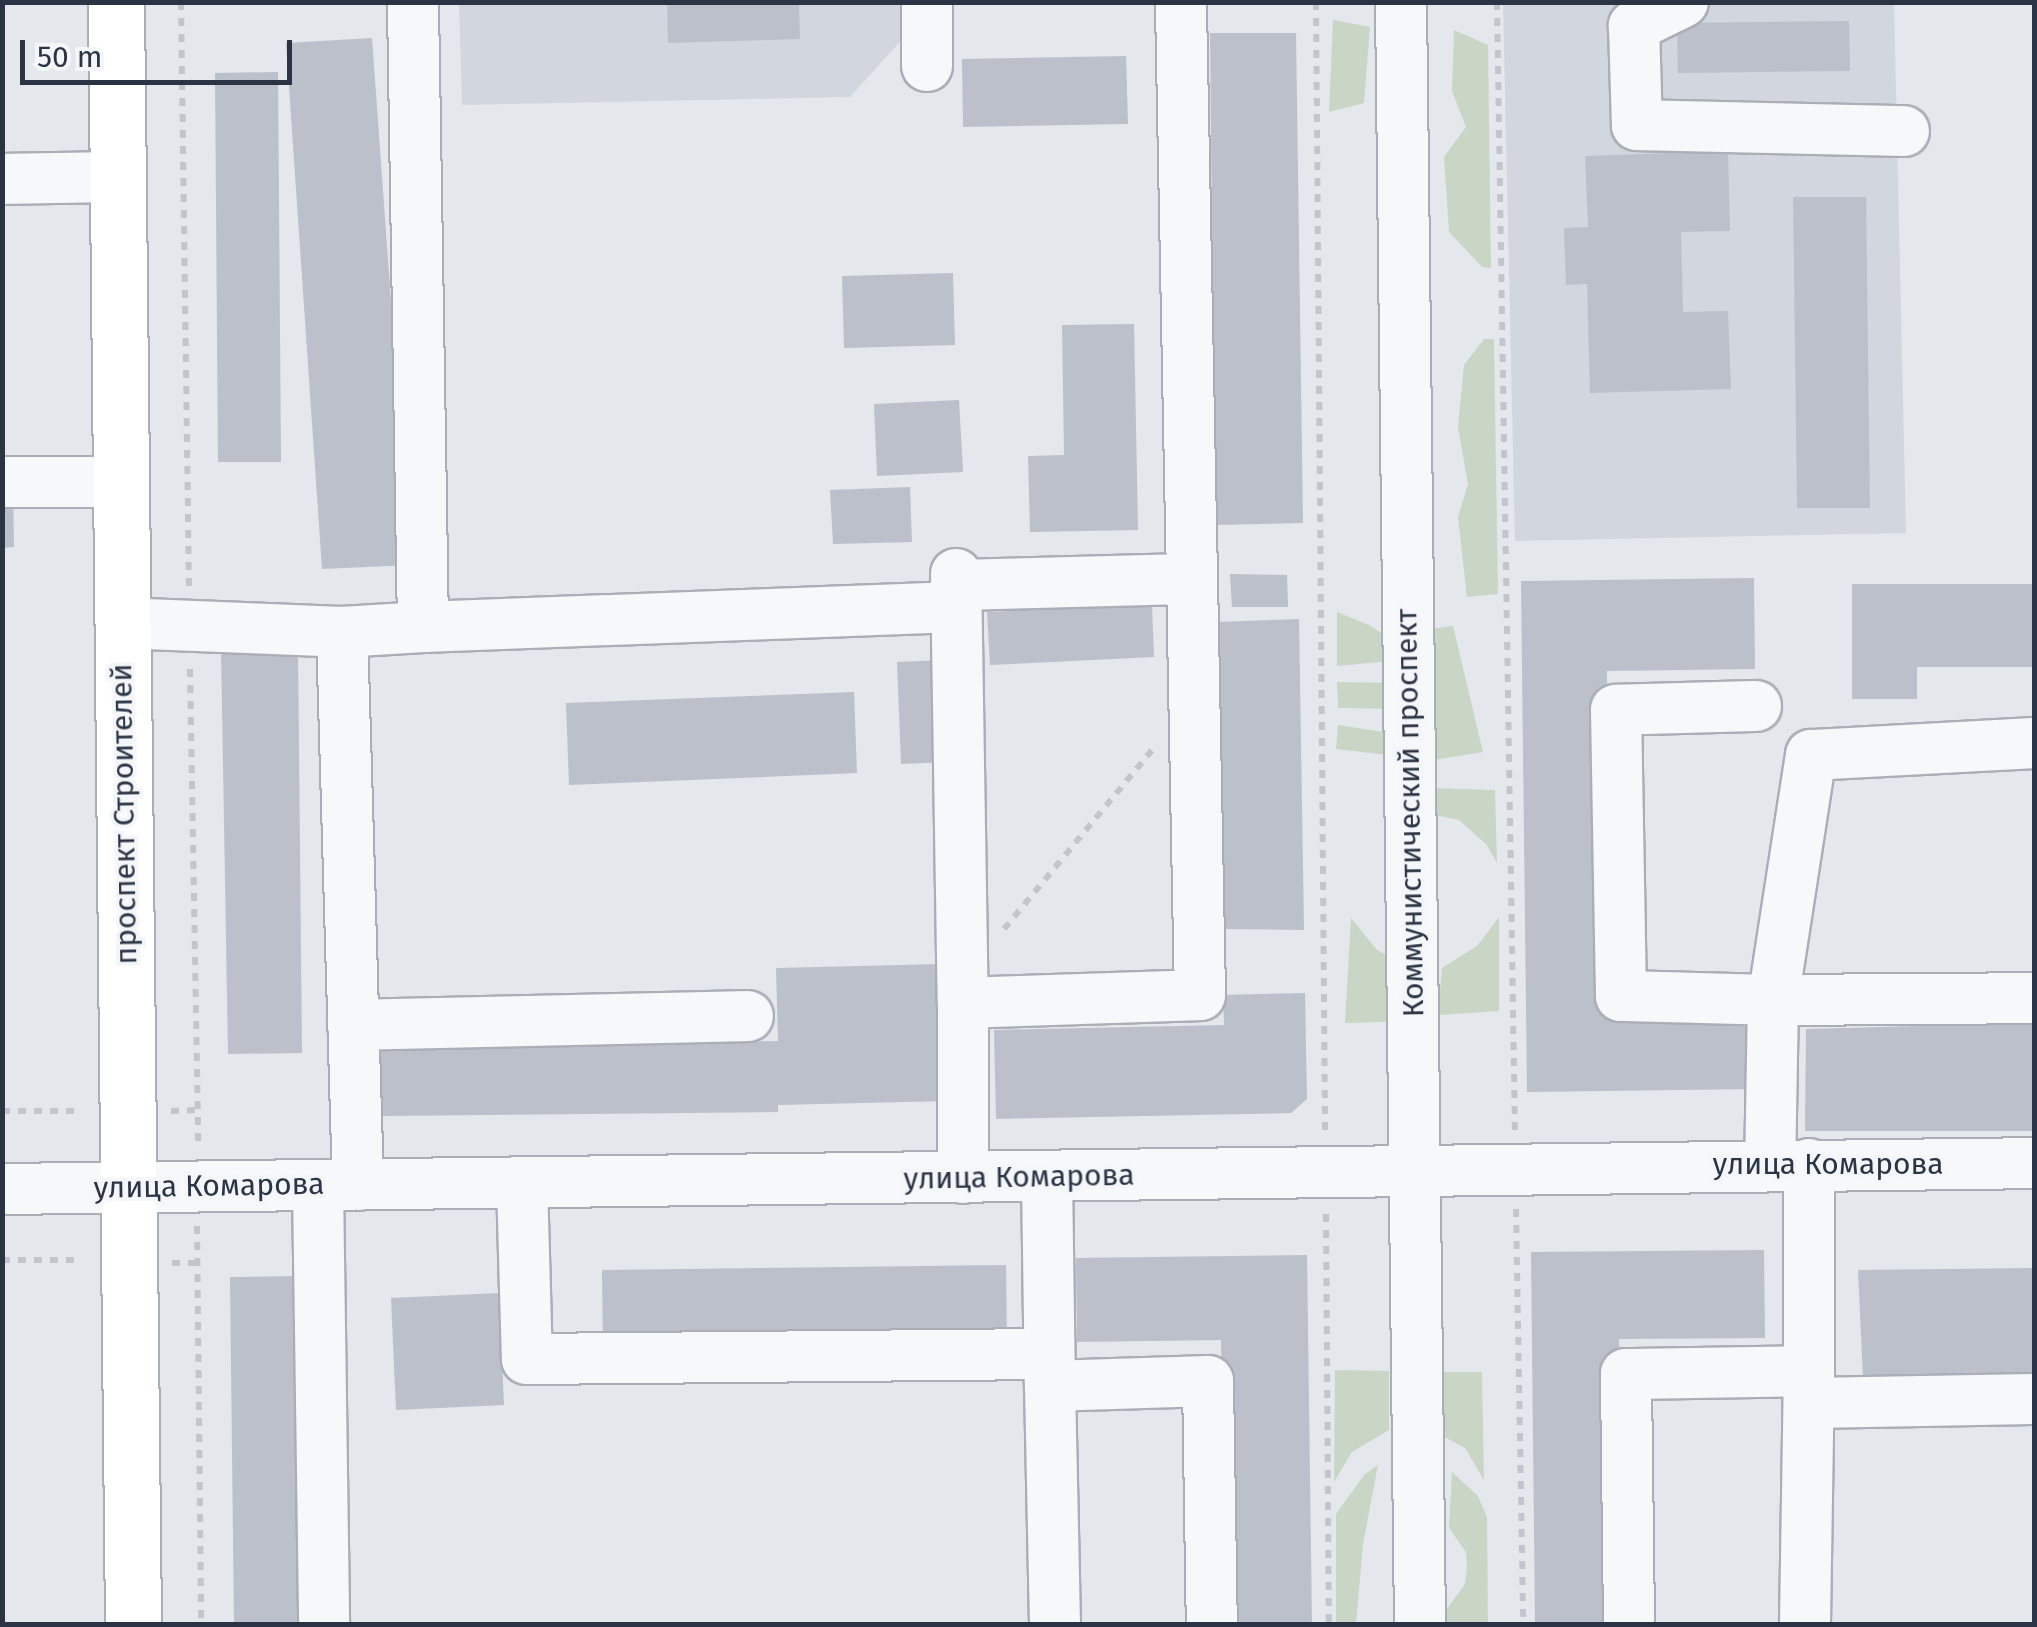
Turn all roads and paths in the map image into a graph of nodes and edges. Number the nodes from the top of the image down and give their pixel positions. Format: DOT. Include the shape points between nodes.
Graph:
graph roads {
  1 [pos="116,2"];
  2 [pos="413,2"];
  3 [pos="927,2"];
  4 [pos="1181,2"];
  5 [pos="1316,2"];
  6 [pos="1401,2"];
  7 [pos="1497,2"];
  8 [pos="1684,2"];
  9 [pos="927,66"];
  10 [pos="1904,131"];
  11 [pos="118,177"];
  12 [pos="2,179"];
  13 [pos="2,482"];
  14 [pos="120,482"];
  15 [pos="1190,579"];
  16 [pos="956,589"];
  17 [pos="121,623"];
  18 [pos="424,627"];
  19 [pos="342,632"];
  20 [pos="1192,701"];
  21 [pos="1756,706"];
  22 [pos="2034,743"];
  23 [pos="962,992"];
  24 [pos="2034,998"];
  25 [pos="1773,1000"];
  26 [pos="748,1016"];
  27 [pos="353,1025"];
  28 [pos="2,1111"];
  29 [pos="82,1111"];
  30 [pos="1789,1164"];
  31 [pos="2034,1164"];
  32 [pos="1516,1168"];
  33 [pos="1415,1170"];
  34 [pos="1325,1172"];
  35 [pos="963,1178"];
  36 [pos="1047,1178"];
  37 [pos="522,1183"];
  38 [pos="338,1185"];
  39 [pos="129,1187"];
  40 [pos="2,1189"];
  41 [pos="197,1210"];
  42 [pos="2,1260"];
  43 [pos="78,1260"];
  44 [pos="1049,1370"];
  45 [pos="1809,1387"];
  46 [pos="2034,1399"];
  47 [pos="133,1624"];
  48 [pos="201,1624"];
  49 [pos="324,1624"];
  50 [pos="1055,1624"];
  51 [pos="1212,1624"];
  52 [pos="1329,1624"];
  53 [pos="1420,1624"];
  54 [pos="1523,1624"];
  55 [pos="1629,1624"];
  56 [pos="1805,1624"];
  1 -- 11 [label="main road, проспект Строителей"];
  2 -- 18 [label="street"];
  3 -- 9 [label="street"];
  4 -- 15 [label="street"];
  5 -- 34 [label="path"];
  6 -- 33 [label="street, Коммунистический проспект"];
  7 -- 32 [label="path"];
  8 -- 10 [label="street" via="1634,26 1637,125"];
  11 -- 12 [label="street"];
  11 -- 14 [label="main road, проспект Строителей"];
  13 -- 14 [label="street"];
  14 -- 17 [label="main road, проспект Строителей"];
  15 -- 16 [label="street"];
  15 -- 20 [label="street"];
  16 -- 18 [label="street"];
  16 -- 23 [label="street"];
  17 -- 19 [label="street"];
  17 -- 39 [label="main road, проспект Строителей"];
  18 -- 19 [label="street"];
  19 -- 27 [label="street"];
  20 -- 23 [label="path"];
  20 -- 23 [label="street" via="1200,995"];
  21 -- 25 [label="street" via="1616,710 1621,996"];
  22 -- 25 [label="street" via="1811,754"];
  23 -- 35 [label="street"];
  24 -- 25 [label="street"];
  25 -- 30 [label="street"];
  26 -- 27 [label="street"];
  27 -- 38 [label="street"];
  28 -- 29 [label="path"];
  30 -- 31 [label="street, улица Комарова"];
  30 -- 32 [label="street, улица Комарова"];
  30 -- 45 [label="street"];
  32 -- 33 [label="street, улица Комарова"];
  32 -- 54 [label="path"];
  33 -- 34 [label="street, улица Комарова"];
  33 -- 53 [label="street, Коммунистический проспект"];
  34 -- 36 [label="street, улица Комарова"];
  34 -- 52 [label="path"];
  35 -- 36 [label="street, улица Комарова"];
  35 -- 37 [label="street, улица Комарова"];
  36 -- 44 [label="street"];
  37 -- 38 [label="street, улица Комарова"];
  37 -- 44 [label="street" via="527,1359"];
  38 -- 39 [label="street, улица Комарова"];
  38 -- 49 [label="street"];
  39 -- 40 [label="street, улица Комарова"];
  39 -- 47 [label="main road, проспект Строителей"];
  41 -- 48 [label="path"];
  42 -- 43 [label="path"];
  44 -- 50 [label="street"];
  44 -- 51 [label="street" via="1208,1381"];
  45 -- 46 [label="street"];
  45 -- 55 [label="street" via="1626,1374"];
  45 -- 56 [label="street"];
}
